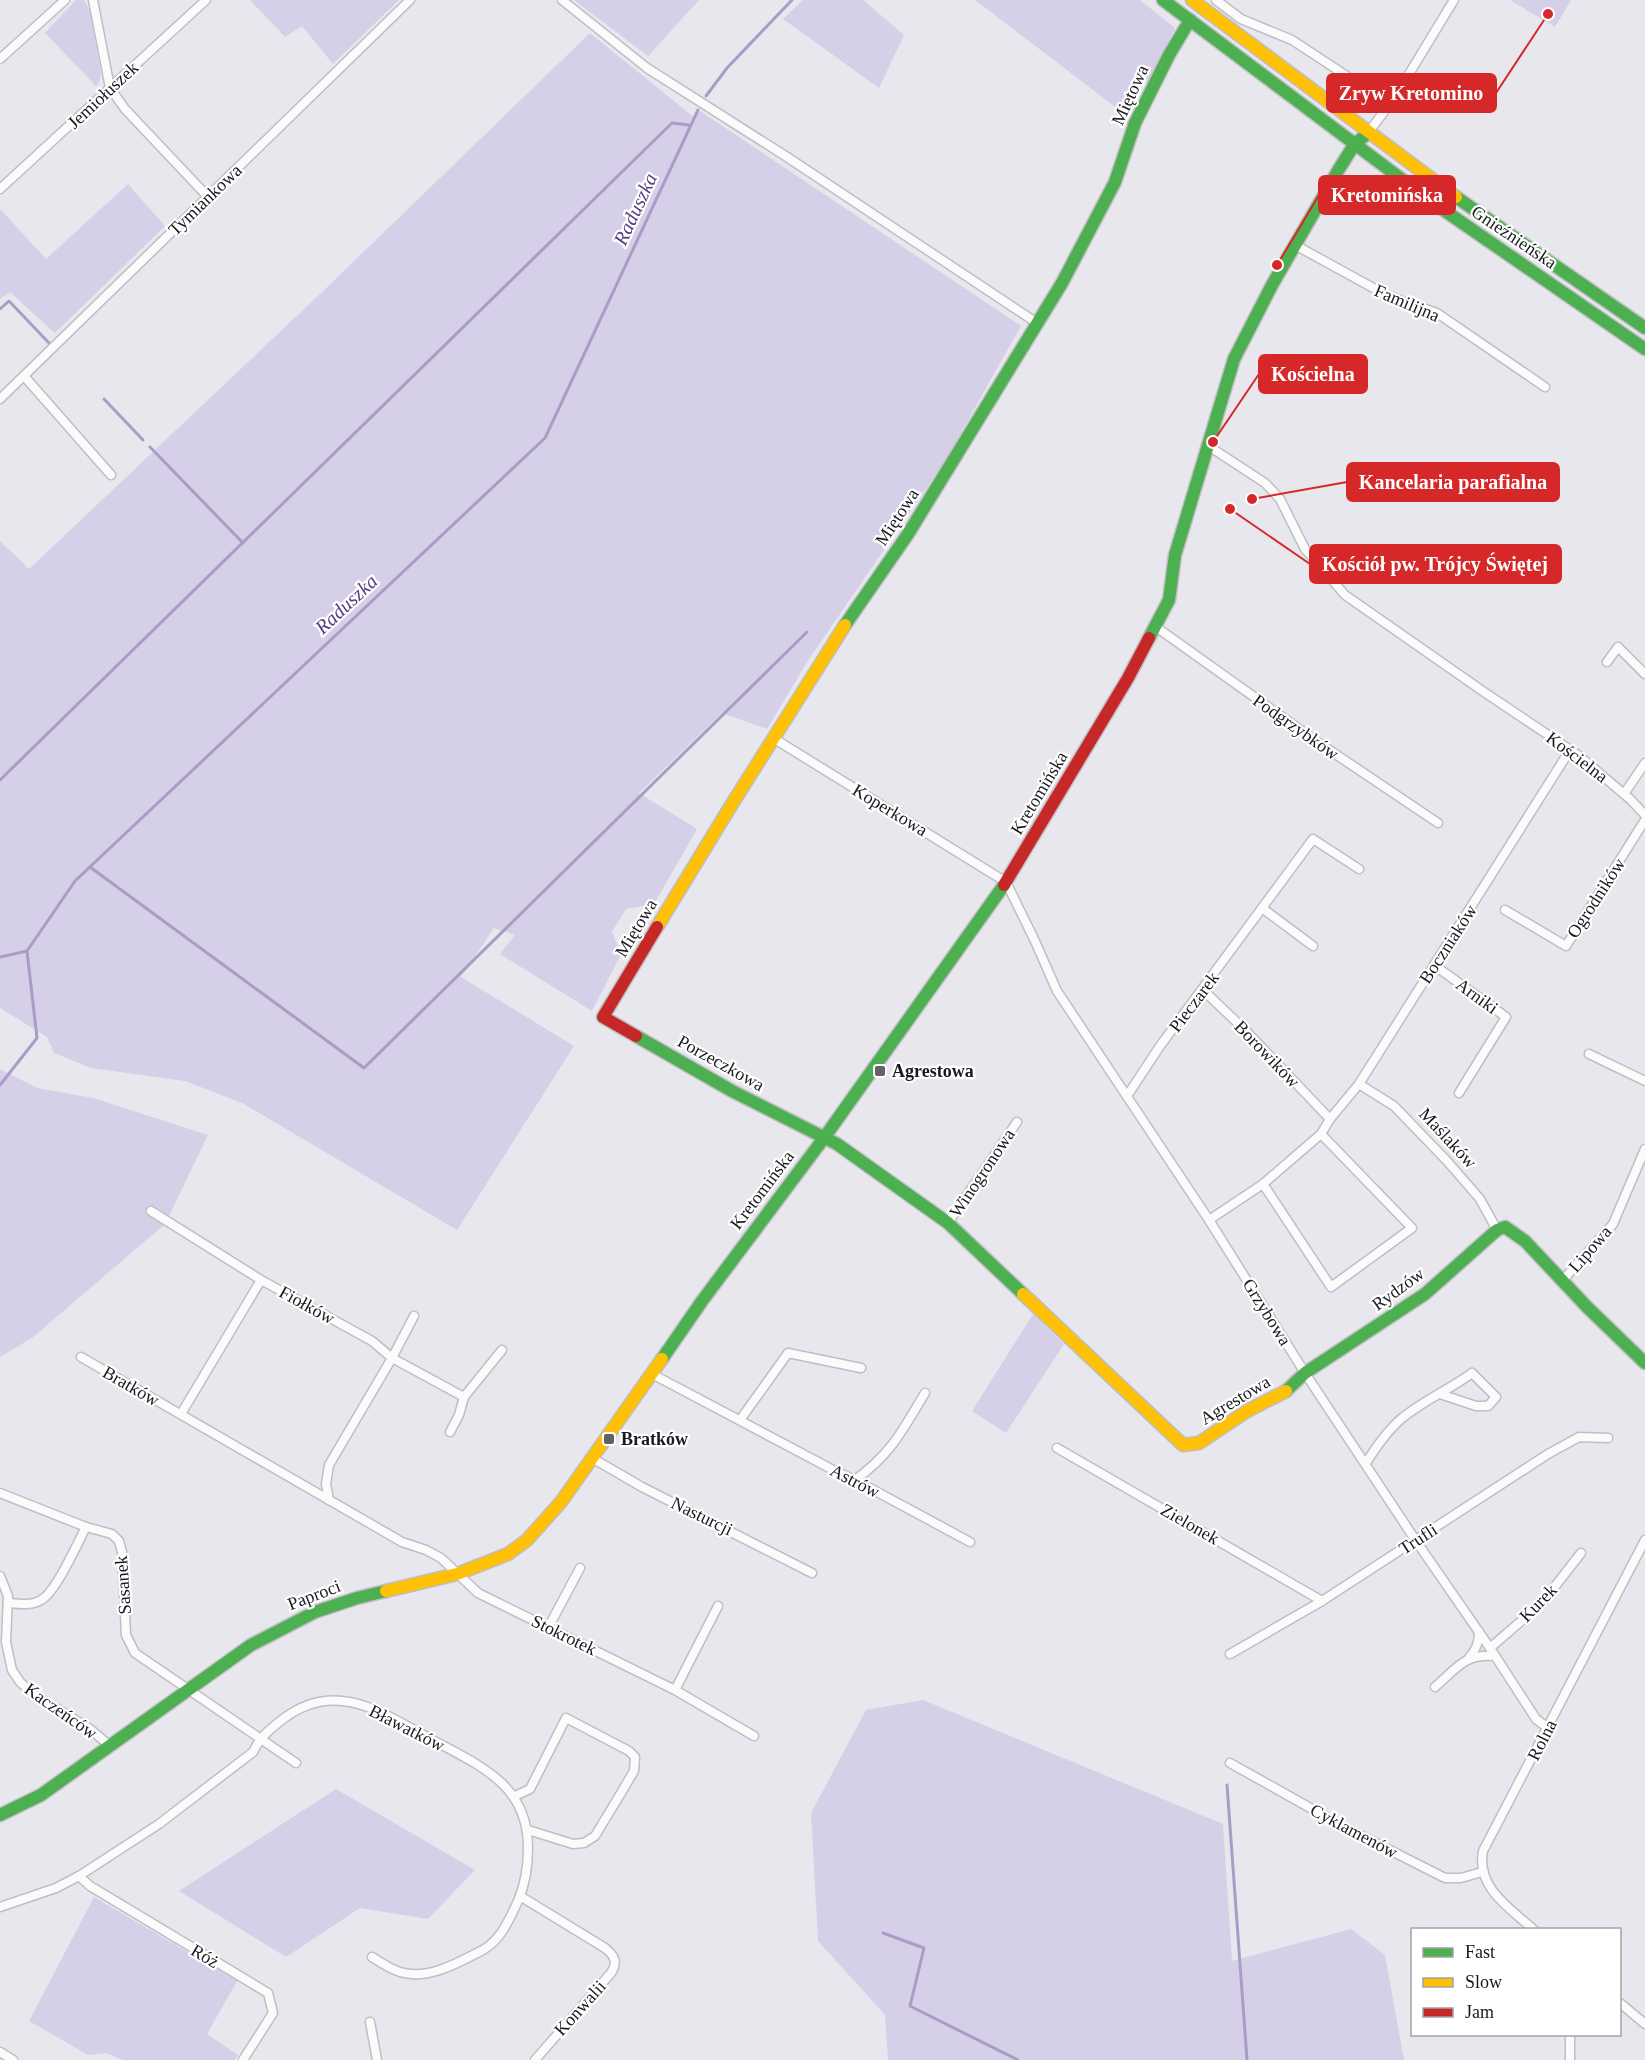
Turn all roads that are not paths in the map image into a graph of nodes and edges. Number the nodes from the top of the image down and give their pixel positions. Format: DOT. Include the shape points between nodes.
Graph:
graph roads {
  1 [pos="65,0"];
  2 [pos="93,0"];
  3 [pos="206,0"];
  4 [pos="410,0"];
  5 [pos="562,0"];
  6 [pos="1163,0"];
  7 [pos="1191,0"];
  8 [pos="1216,0"];
  9 [pos="1454,0"];
  10 [pos="1190,21"];
  11 [pos="0,59"];
  12 [pos="110,88"];
  13 [pos="1387,106"];
  14 [pos="1368,133"];
  15 [pos="1354,145"];
  16 [pos="0,189"];
  17 [pos="208,197"];
  18 [pos="1295,245"];
  19 [pos="1037,323"];
  20 [pos="1645,328"];
  21 [pos="1645,349"];
  22 [pos="24,376"];
  23 [pos="1545,387"];
  24 [pos="0,399"];
  25 [pos="1206,445"];
  26 [pos="111,475"];
  27 [pos="1156,627"];
  28 [pos="1607,662"];
  29 [pos="1645,674"];
  30 [pos="773,738"];
  31 [pos="1570,750"];
  32 [pos="1645,763"];
  33 [pos="1624,794"];
  34 [pos="1645,815"];
  35 [pos="1645,820"];
  36 [pos="1438,823"];
  37 [pos="1359,870"];
  38 [pos="1006,882"];
  39 [pos="1262,908"];
  40 [pos="1505,910"];
  41 [pos="1313,946"];
  42 [pos="1434,965"];
  43 [pos="1203,990"];
  44 [pos="603,1017"];
  45 [pos="1589,1054"];
  46 [pos="1645,1081"];
  47 [pos="1359,1084"];
  48 [pos="1459,1093"];
  49 [pos="1127,1096"];
  50 [pos="1330,1119"];
  51 [pos="1017,1122"];
  52 [pos="1321,1134"];
  53 [pos="824,1138"];
  54 [pos="1645,1149"];
  55 [pos="1263,1184"];
  56 [pos="151,1211"];
  57 [pos="1209,1220"];
  58 [pos="948,1223"];
  59 [pos="1501,1228"];
  60 [pos="261,1280"];
  61 [pos="1562,1281"];
  62 [pos="414,1316"];
  63 [pos="502,1350"];
  64 [pos="81,1357"];
  65 [pos="392,1358"];
  66 [pos="1645,1363"];
  67 [pos="861,1368"];
  68 [pos="1305,1373"];
  69 [pos="652,1374"];
  70 [pos="925,1393"];
  71 [pos="1440,1394"];
  72 [pos="464,1397"];
  73 [pos="625,1413"];
  74 [pos="181,1414"];
  75 [pos="740,1420"];
  76 [pos="450,1432"];
  77 [pos="1608,1437"];
  78 [pos="1057,1448"];
  79 [pos="592,1458"];
  80 [pos="1366,1463"];
  81 [pos="855,1480"];
  82 [pos="0,1493"];
  83 [pos="328,1500"];
  84 [pos="86,1527"];
  85 [pos="1645,1540"];
  86 [pos="1416,1541"];
  87 [pos="970,1542"];
  88 [pos="1581,1554"];
  89 [pos="580,1568"];
  90 [pos="812,1572"];
  91 [pos="457,1574"];
  92 [pos="0,1576"];
  93 [pos="1322,1601"];
  94 [pos="8,1604"];
  95 [pos="718,1606"];
  96 [pos="548,1628"];
  97 [pos="1479,1631"];
  98 [pos="1493,1652"];
  99 [pos="1230,1654"];
  100 [pos="1468,1658"];
  101 [pos="1436,1687"];
  102 [pos="190,1690"];
  103 [pos="675,1690"];
  104 [pos="1548,1728"];
  105 [pos="754,1736"];
  106 [pos="260,1737"];
  107 [pos="110,1746"];
  108 [pos="296,1763"];
  109 [pos="1230,1763"];
  110 [pos="515,1796"];
  111 [pos="0,1815"];
  112 [pos="528,1830"];
  113 [pos="1482,1872"];
  114 [pos="79,1876"];
  115 [pos="520,1896"];
  116 [pos="0,1907"];
  117 [pos="1533,1928"];
  118 [pos="372,1957"];
  119 [pos="1621,2004"];
  120 [pos="370,2022"];
  121 [pos="1645,2024"];
  122 [pos="1570,2036"];
  123 [pos="0,2052"];
  124 [pos="13,2060"];
  125 [pos="243,2060"];
  126 [pos="377,2060"];
  127 [pos="535,2060"];
  128 [pos="1570,2060"];
  1 -- 11 [label="street"];
  2 -- 12 [label="street"];
  3 -- 12 [label="street, Jemiołuszek"];
  4 -- 17 [label="street, Tymiankowa"];
  5 -- 19 [label="street" via="647,68"];
  6 -- 10 [label="street, Gnieźnieńska"];
  7 -- 14 [label="street, Gnieźnieńska"];
  8 -- 13 [label="street" via="1241,19 1292,40"];
  9 -- 13 [label="street"];
  10 -- 15 [label="street, Gnieźnieńska"];
  10 -- 19 [label="street, Miętowa" via="1135,123 1115,182"];
  12 -- 16 [label="street, Jemiołuszek"];
  12 -- 17 [label="street" via="124,109"];
  13 -- 14 [label="street"];
  14 -- 15 [label="street, Kretomińska"];
  14 -- 20 [label="street, Gnieźnieńska"];
  15 -- 18 [label="street, Kretomińska"];
  15 -- 21 [label="street, Gnieźnieńska"];
  17 -- 22 [label="street, Tymiankowa"];
  18 -- 23 [label="street, Familijna" via="1388,296 1437,313"];
  18 -- 25 [label="street, Kretomińska" via="1234,358"];
  19 -- 30 [label="street, Miętowa" via="908,534"];
  22 -- 24 [label="street, Tymiankowa"];
  22 -- 26 [label="street"];
  25 -- 27 [label="street, Kretomińska" via="1175,555 1169,600"];
  25 -- 31 [label="street, Kościelna" via="1264,483 1280,499 1305,549 1346,595"];
  27 -- 36 [label="street, Podgrzybków"];
  27 -- 38 [label="street, Kretomińska"];
  28 -- 29 [label="street" via="1618,647"];
  30 -- 38 [label="street, Koperkowa"];
  30 -- 44 [label="street, Miętowa"];
  31 -- 33 [label="street, Kościelna"];
  31 -- 42 [label="street, Boczniaków"];
  32 -- 33 [label="street, Kościelna"];
  33 -- 34 [label="street, Kościelna"];
  35 -- 40 [label="street, Ogrodników" via="1566,946"];
  37 -- 39 [label="street, Pieczarek" via="1313,839"];
  38 -- 49 [label="street, Grzybowa" via="1057,991"];
  38 -- 53 [label="street, Kretomińska"];
  39 -- 41 [label="street"];
  39 -- 43 [label="street, Pieczarek"];
  42 -- 47 [label="street, Boczniaków"];
  42 -- 48 [label="street, Arniki" via="1506,1017"];
  43 -- 49 [label="street, Pieczarek"];
  43 -- 50 [label="street, Borowików"];
  44 -- 53 [label="street, Porzeczkowa"];
  45 -- 46 [label="street"];
  47 -- 50 [label="street, Boczniaków"];
  47 -- 59 [label="street, Maślaków" via="1394,1106 1447,1161"];
  49 -- 57 [label="street, Grzybowa"];
  50 -- 52 [label="street, Boczniaków"];
  51 -- 58 [label="street, Winogronowa"];
  52 -- 55 [label="street, Boczniaków"];
  52 -- 55 [label="street" via="1412,1228 1331,1287"];
  53 -- 58 [label="street, Agrestowa"];
  53 -- 69 [label="street, Kretomińska" via="715,1282"];
  54 -- 61 [label="street, Lipowa" via="1613,1224"];
  55 -- 57 [label="street, Boczniaków"];
  56 -- 60 [label="street, Fiołków"];
  57 -- 68 [label="street, Grzybowa"];
  58 -- 68 [label="street, Agrestowa" via="1183,1445 1199,1443 1247,1411 1283,1394"];
  59 -- 61 [label="street, Maślaków" via="1525,1241"];
  59 -- 68 [label="street, Rydzów" via="1425,1294"];
  60 -- 65 [label="street, Fiołków" via="372,1341"];
  60 -- 74 [label="street, Bratków"];
  61 -- 66 [label="street, Maślaków"];
  62 -- 65 [label="street"];
  63 -- 72 [label="street"];
  64 -- 74 [label="street, Bratków"];
  65 -- 72 [label="street, Fiołków"];
  65 -- 83 [label="street" via="328,1465"];
  67 -- 75 [label="street" via="788,1353"];
  68 -- 80 [label="street, Grzybowa"];
  69 -- 73 [label="street, Kretomińska"];
  69 -- 75 [label="street, Astrów"];
  70 -- 81 [label="street" via="886,1454"];
  71 -- 71 [label="street" via="1472,1373 1496,1397 1488,1406 1476,1406"];
  71 -- 80 [label="street" via="1401,1418 1381,1438"];
  72 -- 76 [label="street"];
  73 -- 79 [label="street, Paproci"];
  74 -- 83 [label="street, Bratków"];
  75 -- 81 [label="street, Astrów"];
  77 -- 86 [label="street, Trufli" via="1579,1437"];
  78 -- 93 [label="street, Zielonek"];
  79 -- 90 [label="street, Nasturcji"];
  79 -- 91 [label="street, Paproci" via="561,1502 527,1540 508,1554"];
  80 -- 86 [label="street, Grzybowa"];
  81 -- 87 [label="street, Astrów"];
  82 -- 84 [label="street, Sasanek"];
  83 -- 91 [label="street, Bratków" via="402,1542 441,1558"];
  84 -- 94 [label="street" via="54,1586 42,1600"];
  84 -- 102 [label="street, Sasanek" via="112,1534 119,1541 126,1635 135,1653"];
  85 -- 104 [label="street, Rolna"];
  86 -- 93 [label="street, Trufli"];
  86 -- 97 [label="street, Grzybowa"];
  88 -- 98 [label="street, Kurek" via="1542,1603"];
  89 -- 96 [label="street"];
  91 -- 96 [label="street, Stokrotek" via="478,1593"];
  91 -- 102 [label="street, Paproci" via="315,1612 251,1646"];
  92 -- 94 [label="street, Kaczeńców"];
  93 -- 99 [label="street, Trufli"];
  94 -- 107 [label="street, Kaczeńców" via="8,1657 20,1682"];
  95 -- 103 [label="street"];
  96 -- 103 [label="street, Stokrotek"];
  97 -- 98 [label="street, Grzybowa"];
  97 -- 100 [label="street" via="1475,1651"];
  98 -- 100 [label="street"];
  98 -- 104 [label="street, Grzybowa" via="1536,1719"];
  100 -- 101 [label="street"];
  102 -- 106 [label="street"];
  102 -- 107 [label="street, Paproci"];
  103 -- 105 [label="street, Stokrotek"];
  104 -- 113 [label="street, Rolna" via="1486,1844"];
  106 -- 108 [label="street"];
  106 -- 110 [label="street, Bławatków" via="299,1708 323,1700 351,1702 372,1708 492,1773"];
  106 -- 114 [label="street" via="253,1752 159,1824"];
  107 -- 111 [label="street, Paproci" via="41,1795"];
  109 -- 113 [label="street, Cyklamenów" via="1445,1878"];
  110 -- 112 [label="street, Bławatków"];
  110 -- 112 [label="street" via="530,1789 566,1718 629,1750 635,1757 634,1771 595,1836 573,1844"];
  112 -- 115 [label="street, Bławatków" via="528,1860"];
  113 -- 117 [label="street" via="1493,1893"];
  114 -- 116 [label="street"];
  114 -- 125 [label="street, Róż" via="268,1994 273,2013"];
  115 -- 118 [label="street, Bławatków" via="498,1938 482,1951 449,1967 413,1974 399,1972"];
  115 -- 127 [label="street, Konwalii" via="605,1948 615,1961 611,1973"];
  119 -- 121 [label="street"];
  120 -- 126 [label="street"];
  122 -- 128 [label="street"];
  123 -- 124 [label="street"];
}
